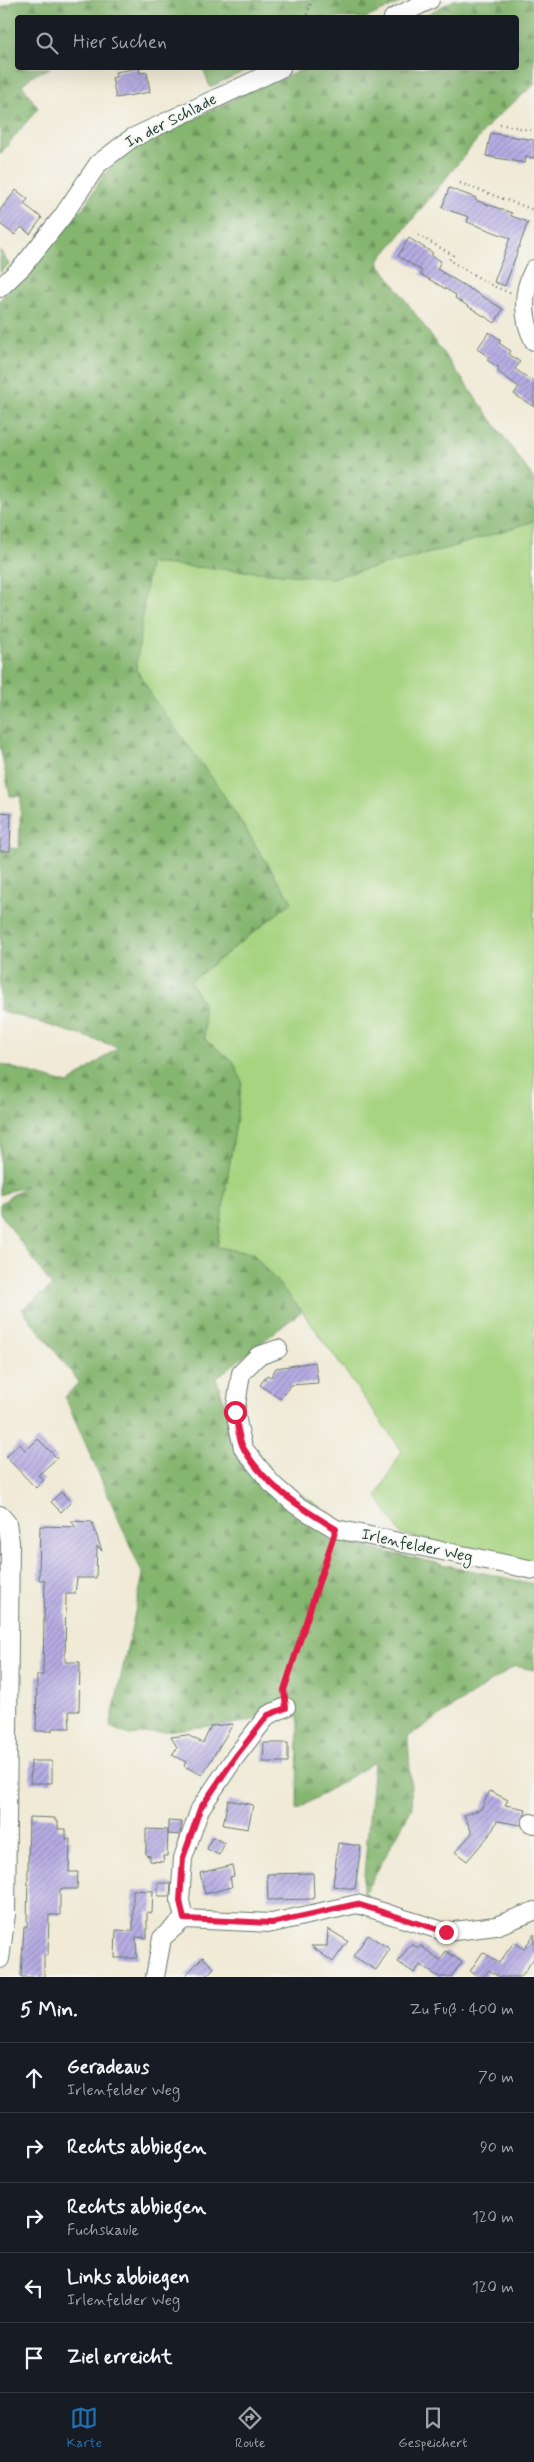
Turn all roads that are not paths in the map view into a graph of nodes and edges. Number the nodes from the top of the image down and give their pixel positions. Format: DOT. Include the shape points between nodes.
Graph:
graph roads {
  1 [pos="430,0"];
  2 [pos="399,15"];
  3 [pos="277,70"];
  4 [pos="534,269"];
  5 [pos="0,288"];
  6 [pos="534,341"];
  7 [pos="278,1349"];
  8 [pos="3,1519"];
  9 [pos="534,1570"];
  10 [pos="286,1708"];
  11 [pos="534,1911"];
  12 [pos="184,1919"];
  13 [pos="0,1960"];
  14 [pos="155,1977"];
  1 -- 2 [label="street"];
  3 -- 5 [label="street, In der Schlade" via="132,138 98,164 62,217"];
  4 -- 6 [label="street" via="525,298 526,318"];
  7 -- 9 [label="street, Irlenfelder Weg" via="258,1356 241,1373 235,1412 243,1448 272,1484 296,1505 336,1529"];
  8 -- 13 [label="street" via="10,1542 6,1914"];
  10 -- 12 [label="street" via="268,1715 200,1809 183,1858 180,1901"];
  11 -- 12 [label="street" via="496,1926 446,1932 357,1904 272,1923"];
  12 -- 14 [label="street" via="162,1938"];
}
